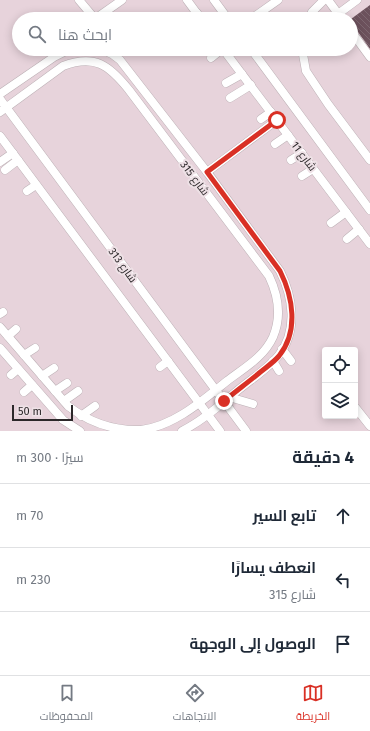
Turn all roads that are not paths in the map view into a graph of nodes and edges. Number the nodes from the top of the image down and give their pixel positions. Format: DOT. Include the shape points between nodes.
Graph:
graph roads {
  1 [pos="79,0"];
  2 [pos="122,0"];
  3 [pos="187,0"];
  4 [pos="214,0"];
  5 [pos="278,0"];
  6 [pos="324,0"];
  7 [pos="328,0"];
  8 [pos="357,0"];
  9 [pos="89,12"];
  10 [pos="105,12"];
  11 [pos="196,12"];
  12 [pos="223,12"];
  13 [pos="261,12"];
  14 [pos="312,12"];
  15 [pos="337,12"];
  16 [pos="344,12"];
  17 [pos="358,41"];
  18 [pos="56,56"];
  19 [pos="115,56"];
  20 [pos="214,56"];
  21 [pos="228,56"];
  22 [pos="255,56"];
  23 [pos="303,56"];
  24 [pos="370,57"];
  25 [pos="211,58"];
  26 [pos="242,74"];
  27 [pos="137,83"];
  28 [pos="226,83"];
  29 [pos="251,85"];
  30 [pos="129,90"];
  31 [pos="0,94"];
  32 [pos="0,98"];
  33 [pos="230,98"];
  34 [pos="3,110"];
  35 [pos="271,112"];
  36 [pos="261,120"];
  37 [pos="277,120"];
  38 [pos="288,135"];
  39 [pos="0,136"];
  40 [pos="276,144"];
  41 [pos="13,153"];
  42 [pos="302,153"];
  43 [pos="18,160"];
  44 [pos="291,160"];
  45 [pos="370,160"];
  46 [pos="0,162"];
  47 [pos="313,168"];
  48 [pos="5,170"];
  49 [pos="207,172"];
  50 [pos="302,176"];
  51 [pos="36,185"];
  52 [pos="27,191"];
  53 [pos="370,210"];
  54 [pos="346,212"];
  55 [pos="331,223"];
  56 [pos="359,229"];
  57 [pos="347,239"];
  58 [pos="370,244"];
  59 [pos="0,327"];
  60 [pos="16,329"];
  61 [pos="8,336"];
  62 [pos="0,348"];
  63 [pos="34,348"];
  64 [pos="282,349"];
  65 [pos="24,355"];
  66 [pos="168,361"];
  67 [pos="273,361"];
  68 [pos="291,361"];
  69 [pos="160,367"];
  70 [pos="54,368"];
  71 [pos="18,369"];
  72 [pos="279,371"];
  73 [pos="11,374"];
  74 [pos="42,376"];
  75 [pos="67,383"];
  76 [pos="32,385"];
  77 [pos="216,390"];
  78 [pos="55,391"];
  79 [pos="78,391"];
  80 [pos="24,392"];
  81 [pos="226,399"];
  82 [pos="64,401"];
  83 [pos="199,403"];
  84 [pos="253,404"];
  85 [pos="95,406"];
  86 [pos="358,411"];
  87 [pos="207,414"];
  88 [pos="81,416"];
  89 [pos="370,427"];
  90 [pos="80,431"];
  91 [pos="182,431"];
  92 [pos="220,431"];
  93 [pos="246,431"];
  94 [pos="365,431"];
  1 -- 9 [label="street"];
  2 -- 10 [label="street"];
  3 -- 11 [label="street"];
  4 -- 12 [label="street"];
  5 -- 13 [label="street"];
  6 -- 14 [label="street"];
  7 -- 15 [label="street"];
  8 -- 16 [label="street"];
  17 -- 24 [label="street"];
  18 -- 31 [label="street"];
  19 -- 27 [label="street, شارع 315"];
  20 -- 25 [label="street"];
  21 -- 26 [label="street, شارع 11"];
  22 -- 53 [label="street, شارع 11"];
  23 -- 45 [label="street" via="306,71"];
  26 -- 28 [label="street"];
  26 -- 29 [label="street, شارع 11"];
  27 -- 30 [label="street"];
  27 -- 49 [label="street, شارع 315"];
  29 -- 33 [label="street"];
  29 -- 35 [label="street, شارع 11"];
  30 -- 34 [label="street, شارع 315" via="116,73 107,67 96,62 74,62 63,66"];
  30 -- 77 [label="street, شارع 315" via="269,276 278,300 277,325 266,348 258,358"];
  32 -- 34 [label="street, شارع 313"];
  34 -- 77 [label="street, شارع 313"];
  35 -- 36 [label="street"];
  35 -- 37 [label="street, شارع 11"];
  37 -- 38 [label="street, شارع 11"];
  37 -- 49 [label="street"];
  38 -- 40 [label="street"];
  38 -- 42 [label="street, شارع 11"];
  39 -- 41 [label="street, شارع 313"];
  41 -- 43 [label="street, شارع 313"];
  41 -- 46 [label="street"];
  42 -- 44 [label="street"];
  42 -- 47 [label="street, شارع 11"];
  43 -- 48 [label="street"];
  43 -- 51 [label="street, شارع 313"];
  47 -- 50 [label="street"];
  47 -- 54 [label="street, شارع 11"];
  49 -- 64 [label="street, شارع 315" via="287,284 291,298 291,328"];
  51 -- 52 [label="street"];
  51 -- 66 [label="street, شارع 313" via="114,296 156,350"];
  54 -- 55 [label="street"];
  54 -- 56 [label="street, شارع 11"];
  56 -- 57 [label="street"];
  56 -- 58 [label="street, شارع 11"];
  59 -- 61 [label="street, شارع 315"];
  60 -- 61 [label="street"];
  61 -- 65 [label="street, شارع 315"];
  62 -- 71 [label="street"];
  63 -- 65 [label="street"];
  64 -- 67 [label="street, شارع 315"];
  64 -- 68 [label="street"];
  65 -- 74 [label="street, شارع 315"];
  66 -- 69 [label="street"];
  66 -- 83 [label="street, شارع 313"];
  67 -- 72 [label="street"];
  67 -- 81 [label="street, شارع 315"];
  70 -- 74 [label="street"];
  71 -- 73 [label="street"];
  71 -- 76 [label="street"];
  74 -- 78 [label="street, شارع 315"];
  75 -- 78 [label="street"];
  76 -- 80 [label="street"];
  76 -- 90 [label="street" via="61,421"];
  77 -- 81 [label="street, شارع 313"];
  77 -- 83 [label="street, شارع 315"];
  78 -- 82 [label="street, شارع 315"];
  79 -- 82 [label="street"];
  81 -- 84 [label="street"];
  81 -- 87 [label="street, شارع 315"];
  81 -- 93 [label="street, شارع 313"];
  82 -- 88 [label="street, شارع 315"];
  83 -- 87 [label="street, شارع 313"];
  83 -- 88 [label="street, شارع 315" via="172,420 142,430 110,428"];
  85 -- 88 [label="street"];
  86 -- 89 [label="street"];
  87 -- 91 [label="street, شارع 315"];
  87 -- 92 [label="street, شارع 313"];
  89 -- 94 [label="street"];
}
